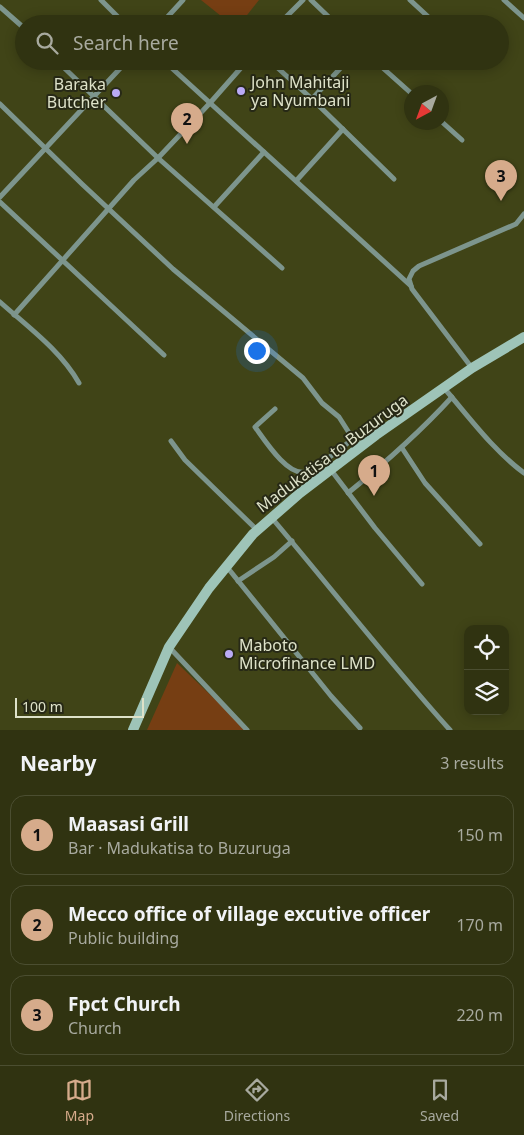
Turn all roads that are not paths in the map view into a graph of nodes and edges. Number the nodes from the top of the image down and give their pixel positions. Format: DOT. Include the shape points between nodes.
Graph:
graph roads {
  1 [pos="101,0"];
  2 [pos="183,0"];
  3 [pos="302,0"];
  4 [pos="311,0"];
  5 [pos="410,0"];
  6 [pos="504,0"];
  7 [pos="0,7"];
  8 [pos="116,15"];
  9 [pos="169,15"];
  10 [pos="288,15"];
  11 [pos="327,15"];
  12 [pos="426,15"];
  13 [pos="524,18"];
  14 [pos="15,20"];
  15 [pos="66,70"];
  16 [pos="119,70"];
  17 [pos="174,70"];
  18 [pos="239,70"];
  19 [pos="280,70"];
  20 [pos="339,70"];
  21 [pos="385,70"];
  22 [pos="404,87"];
  23 [pos="94,97"];
  24 [pos="312,99"];
  25 [pos="0,104"];
  26 [pos="210,104"];
  27 [pos="449,128"];
  28 [pos="343,129"];
  29 [pos="462,140"];
  30 [pos="45,148"];
  31 [pos="264,152"];
  32 [pos="158,158"];
  33 [pos="394,179"];
  34 [pos="296,181"];
  35 [pos="0,197"];
  36 [pos="0,202"];
  37 [pos="214,207"];
  38 [pos="109,208"];
  39 [pos="524,214"];
  40 [pos="62,259"];
  41 [pos="282,268"];
  42 [pos="411,286"];
  43 [pos="0,302"];
  44 [pos="14,315"];
  45 [pos="524,337"];
  46 [pos="164,355"];
  47 [pos="472,368"];
  48 [pos="79,383"];
  49 [pos="444,388"];
  50 [pos="452,398"];
  51 [pos="275,409"];
  52 [pos="376,435"];
  53 [pos="353,439"];
  54 [pos="171,441"];
  55 [pos="402,448"];
  56 [pos="331,470"];
  57 [pos="524,473"];
  58 [pos="348,493"];
  59 [pos="271,517"];
  60 [pos="257,530"];
  61 [pos="292,541"];
  62 [pos="480,544"];
  63 [pos="226,566"];
  64 [pos="238,581"];
  65 [pos="422,584"];
  66 [pos="169,647"];
  67 [pos="360,728"];
  68 [pos="132,730"];
  69 [pos="247,730"];
  70 [pos="450,730"];
  1 -- 8 [label="street"];
  2 -- 9 [label="street"];
  3 -- 10 [label="street"];
  4 -- 11 [label="street"];
  5 -- 12 [label="street"];
  6 -- 13 [label="street"];
  7 -- 14 [label="street"];
  15 -- 23 [label="street"];
  16 -- 23 [label="street"];
  17 -- 26 [label="street"];
  18 -- 26 [label="street"];
  19 -- 24 [label="street"];
  20 -- 24 [label="street"];
  21 -- 22 [label="street"];
  23 -- 30 [label="street"];
  23 -- 32 [label="street"];
  24 -- 28 [label="street"];
  25 -- 30 [label="street"];
  26 -- 31 [label="street"];
  26 -- 32 [label="street"];
  27 -- 29 [label="street"];
  28 -- 33 [label="street"];
  28 -- 34 [label="street"];
  30 -- 35 [label="street"];
  30 -- 38 [label="street"];
  31 -- 34 [label="street"];
  31 -- 37 [label="street"];
  32 -- 37 [label="street"];
  32 -- 38 [label="street"];
  34 -- 42 [label="street"];
  36 -- 40 [label="street"];
  37 -- 41 [label="street"];
  38 -- 40 [label="street"];
  38 -- 53 [label="street" via="174,269 303,378 322,403 339,417"];
  39 -- 42 [label="street" via="516,224 419,266 409,279"];
  40 -- 44 [label="street"];
  40 -- 46 [label="street"];
  42 -- 47 [label="street"];
  43 -- 44 [label="street"];
  44 -- 48 [label="street" via="57,354"];
  45 -- 47 [label="main road, Madukatisa to Buzuruga"];
  47 -- 49 [label="main road, Madukatisa to Buzuruga"];
  49 -- 50 [label="street"];
  49 -- 52 [label="main road, Madukatisa to Buzuruga"];
  50 -- 55 [label="street"];
  50 -- 57 [label="street" via="497,450"];
  51 -- 53 [label="street" via="255,427 279,458 299,473 306,472"];
  52 -- 53 [label="street"];
  52 -- 56 [label="main road, Madukatisa to Buzuruga"];
  54 -- 60 [label="street" via="185,460"];
  55 -- 58 [label="street"];
  55 -- 62 [label="street" via="425,483"];
  56 -- 58 [label="street"];
  56 -- 59 [label="main road, Madukatisa to Buzuruga"];
  58 -- 65 [label="street"];
  59 -- 60 [label="main road, Madukatisa to Buzuruga"];
  59 -- 61 [label="street"];
  60 -- 63 [label="main road, Madukatisa to Buzuruga"];
  61 -- 64 [label="street"];
  61 -- 70 [label="street"];
  63 -- 64 [label="street"];
  63 -- 66 [label="main road, Madukatisa to Buzuruga"];
  64 -- 67 [label="street"];
  66 -- 68 [label="main road, Madukatisa to Buzuruga"];
  66 -- 69 [label="street"];
}
